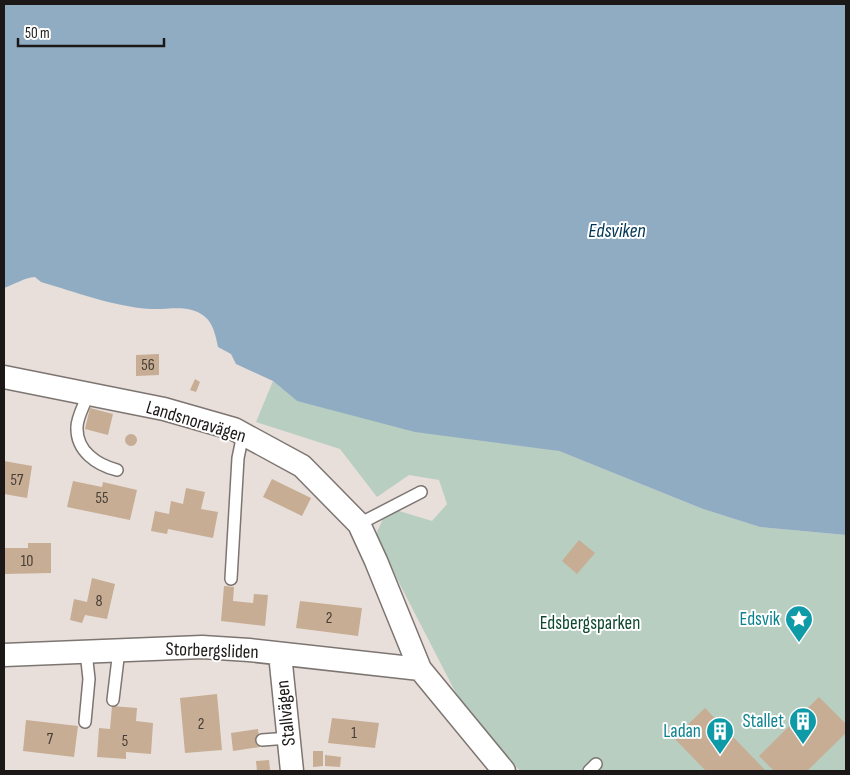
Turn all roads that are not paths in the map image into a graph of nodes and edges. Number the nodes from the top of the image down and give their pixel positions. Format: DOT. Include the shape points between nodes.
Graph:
graph roads {
  1 [pos="4,377"];
  2 [pos="88,394"];
  3 [pos="243,434"];
  4 [pos="117,470"];
  5 [pos="421,492"];
  6 [pos="359,524"];
  7 [pos="231,579"];
  8 [pos="120,650"];
  9 [pos="86,652"];
  10 [pos="280,654"];
  11 [pos="4,655"];
  12 [pos="420,669"];
  13 [pos="113,700"];
  14 [pos="85,722"];
  15 [pos="289,738"];
  16 [pos="262,740"];
  17 [pos="292,771"];
  18 [pos="504,771"];
  1 -- 2 [label="street, Landsnoravägen"];
  2 -- 3 [label="street, Landsnoravägen" via="164,410"];
  2 -- 4 [label="lane" via="77,427 80,440 95,462"];
  3 -- 6 [label="street, Landsnoravägen" via="302,466"];
  3 -- 7 [label="lane" via="238,458"];
  5 -- 6 [label="lane"];
  6 -- 12 [label="street, Landsnoravägen"];
  8 -- 9 [label="street, Storbergsliden"];
  8 -- 10 [label="street, Storbergsliden" via="202,647"];
  8 -- 13 [label="lane"];
  9 -- 11 [label="street, Storbergsliden"];
  9 -- 14 [label="lane" via="89,679"];
  10 -- 12 [label="street, Storbergsliden"];
  10 -- 15 [label="street, Stallvägen"];
  12 -- 18 [label="street, Landsnoravägen"];
  15 -- 16 [label="lane"];
  15 -- 17 [label="street, Stallvägen"];
}
